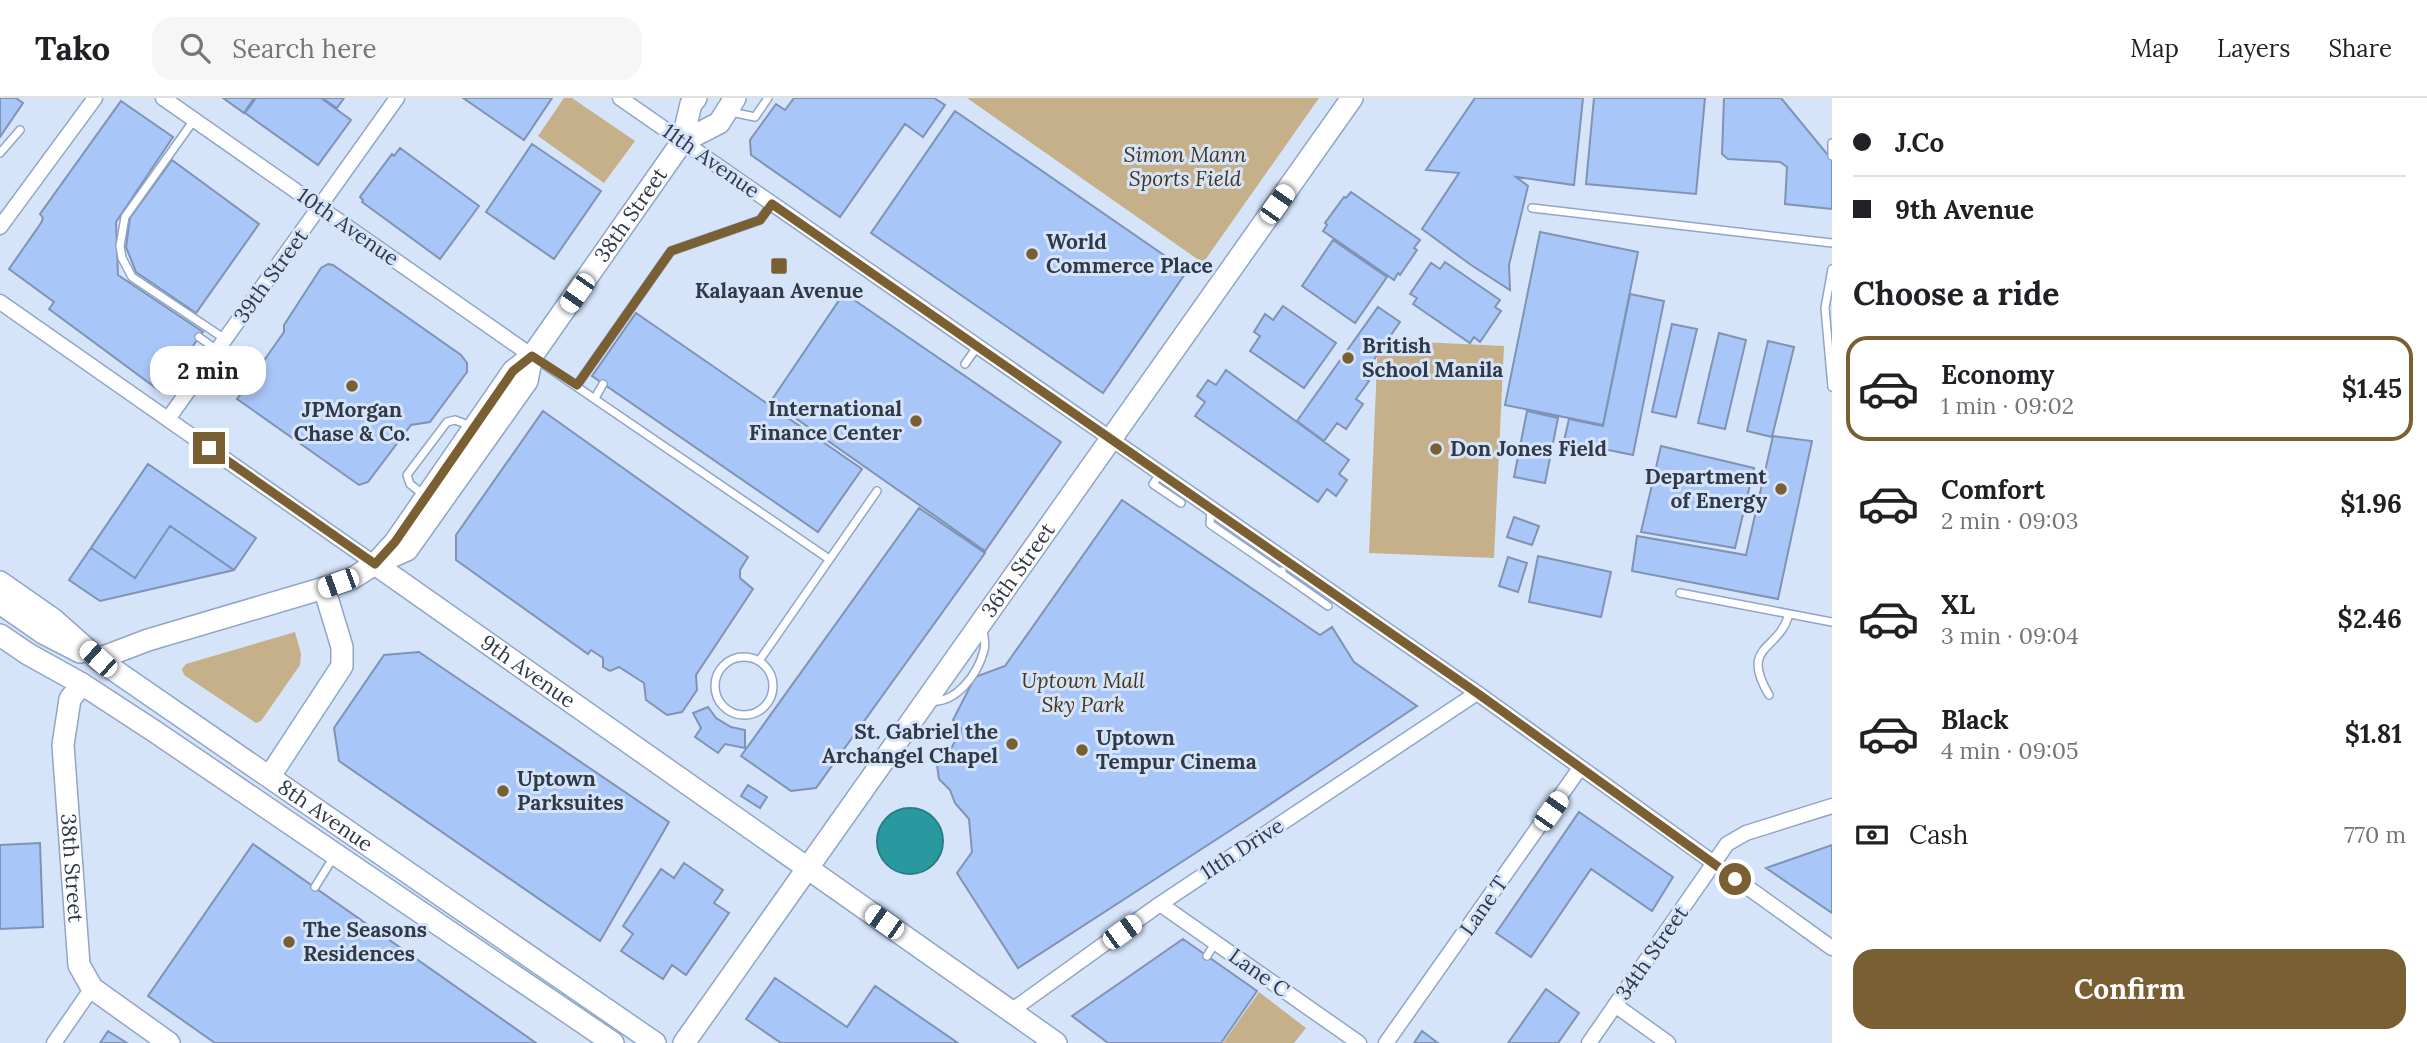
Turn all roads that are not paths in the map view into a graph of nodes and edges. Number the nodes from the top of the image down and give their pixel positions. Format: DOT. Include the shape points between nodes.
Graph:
graph roads {
  1 [pos="95,98"];
  2 [pos="163,98"];
  3 [pos="397,98"];
  4 [pos="620,98"];
  5 [pos="696,98"];
  6 [pos="768,98"];
  7 [pos="1352,98"];
  8 [pos="731,105"];
  9 [pos="194,120"];
  10 [pos="20,130"];
  11 [pos="682,142"];
  12 [pos="1832,144"];
  13 [pos="0,152"];
  14 [pos="1832,156"];
  15 [pos="772,204"];
  16 [pos="321,207"];
  17 [pos="1532,208"];
  18 [pos="0,227"];
  19 [pos="1832,243"];
  20 [pos="1832,269"];
  21 [pos="0,302"];
  22 [pos="199,337"];
  23 [pos="222,345"];
  24 [pos="978,346"];
  25 [pos="532,356"];
  26 [pos="965,364"];
  27 [pos="1830,366"];
  28 [pos="603,384"];
  29 [pos="577,385"];
  30 [pos="1832,387"];
  31 [pos="595,398"];
  32 [pos="168,419"];
  33 [pos="1111,439"];
  34 [pos="1160,473"];
  35 [pos="877,491"];
  36 [pos="1181,503"];
  37 [pos="829,559"];
  38 [pos="375,564"];
  39 [pos="1285,568"];
  40 [pos="0,582"];
  41 [pos="324,589"];
  42 [pos="1680,593"];
  43 [pos="0,603"];
  44 [pos="1328,606"];
  45 [pos="1789,614"];
  46 [pos="0,617"];
  47 [pos="1832,622"];
  48 [pos="0,635"];
  49 [pos="98,659"];
  50 [pos="759,661"];
  51 [pos="82,684"];
  52 [pos="1477,693"];
  53 [pos="1769,695"];
  54 [pos="1580,768"];
  55 [pos="270,776"];
  56 [pos="1832,806"];
  57 [pos="335,855"];
  58 [pos="1714,863"];
  59 [pos="808,867"];
  60 [pos="315,887"];
  61 [pos="1160,904"];
  62 [pos="1215,943"];
  63 [pos="1832,948"];
  64 [pos="1207,956"];
  65 [pos="92,988"];
  66 [pos="1615,1005"];
  67 [pos="1011,1011"];
  68 [pos="54,1043"];
  69 [pos="169,1043"];
  70 [pos="613,1043"];
  71 [pos="654,1043"];
  72 [pos="684,1043"];
  73 [pos="1056,1043"];
  74 [pos="1359,1043"];
  75 [pos="1386,1043"];
  76 [pos="1589,1043"];
  77 [pos="1668,1043"];
  1 -- 18 [label="street"];
  2 -- 9 [label="street, 10th Avenue"];
  3 -- 16 [label="street, 39th Street"];
  4 -- 11 [label="street, 11th Avenue"];
  5 -- 11 [label="street, 38th Street"];
  6 -- 8 [label="lane" via="755,117"];
  7 -- 33 [label="street, 36th Street"];
  8 -- 11 [label="street, 38th Street" via="719,123"];
  9 -- 16 [label="street, 10th Avenue"];
  9 -- 23 [label="lane" via="125,217 120,246 132,277"];
  10 -- 13 [label="lane"];
  11 -- 15 [label="street, 11th Avenue"];
  11 -- 25 [label="street, 38th Street"];
  12 -- 14 [label="lane"];
  15 -- 24 [label="street, 11th Avenue"];
  15 -- 29 [label="lane" via="760,220 671,251"];
  16 -- 23 [label="street, 39th Street"];
  16 -- 25 [label="street, 10th Avenue"];
  17 -- 19 [label="lane"];
  20 -- 27 [label="lane" via="1825,308"];
  21 -- 32 [label="street, 9th Avenue"];
  22 -- 23 [label="lane"];
  23 -- 32 [label="street, 39th Street"];
  24 -- 26 [label="lane"];
  24 -- 33 [label="street, 11th Avenue"];
  25 -- 29 [label="lane"];
  25 -- 38 [label="street, 38th Street" via="513,371"];
  25 -- 38 [label="street, 38th Street" via="527,381 407,550"];
  27 -- 30 [label="lane"];
  28 -- 31 [label="lane"];
  29 -- 31 [label="lane"];
  31 -- 37 [label="lane"];
  32 -- 38 [label="street, 9th Avenue"];
  33 -- 34 [label="street, 11th Avenue"];
  33 -- 59 [label="street, 36th Street"];
  34 -- 36 [label="lane" via="1153,484"];
  34 -- 39 [label="street, 11th Avenue"];
  35 -- 37 [label="lane"];
  37 -- 50 [label="lane"];
  38 -- 41 [label="street, 38th Street"];
  38 -- 59 [label="street, 9th Avenue"];
  39 -- 44 [label="lane"];
  39 -- 52 [label="street, 11th Avenue"];
  40 -- 49 [label="street, 8th Avenue" via="53,619"];
  41 -- 49 [label="street, 38th Street"];
  41 -- 55 [label="street" via="342,647 342,666"];
  42 -- 45 [label="lane"];
  43 -- 49 [label="street" via="43,633"];
  45 -- 47 [label="lane"];
  45 -- 53 [label="lane" via="1786,626 1758,663 1760,680"];
  46 -- 51 [label="street" via="51,653"];
  48 -- 51 [label="street, 8th Avenue"];
  49 -- 55 [label="street, 8th Avenue"];
  50 -- 50 [label="lane" via="744,657 728,662 717,675 718,699 729,711 751,714 770,699 771,674"];
  51 -- 57 [label="street, 8th Avenue"];
  51 -- 65 [label="street, 38th Street" via="70,699 63,745 79,965"];
  52 -- 54 [label="street, 11th Avenue"];
  52 -- 61 [label="street, 11th Drive"];
  54 -- 58 [label="street, 11th Avenue"];
  54 -- 75 [label="street, Lane T"];
  55 -- 71 [label="street, 8th Avenue"];
  56 -- 58 [label="street, 34th Street" via="1746,833 1727,844"];
  57 -- 60 [label="lane"];
  57 -- 70 [label="street, 8th Avenue"];
  58 -- 63 [label="street, 11th Avenue"];
  58 -- 66 [label="street, 34th Street"];
  59 -- 67 [label="street, 9th Avenue"];
  59 -- 72 [label="street, 36th Street"];
  61 -- 62 [label="street, Lane C"];
  61 -- 67 [label="street, 11th Drive"];
  62 -- 64 [label="lane"];
  62 -- 74 [label="street, Lane C"];
  65 -- 68 [label="street"];
  65 -- 69 [label="street"];
  66 -- 76 [label="street, 34th Street"];
  66 -- 77 [label="street"];
  67 -- 73 [label="street, 9th Avenue"];
}
